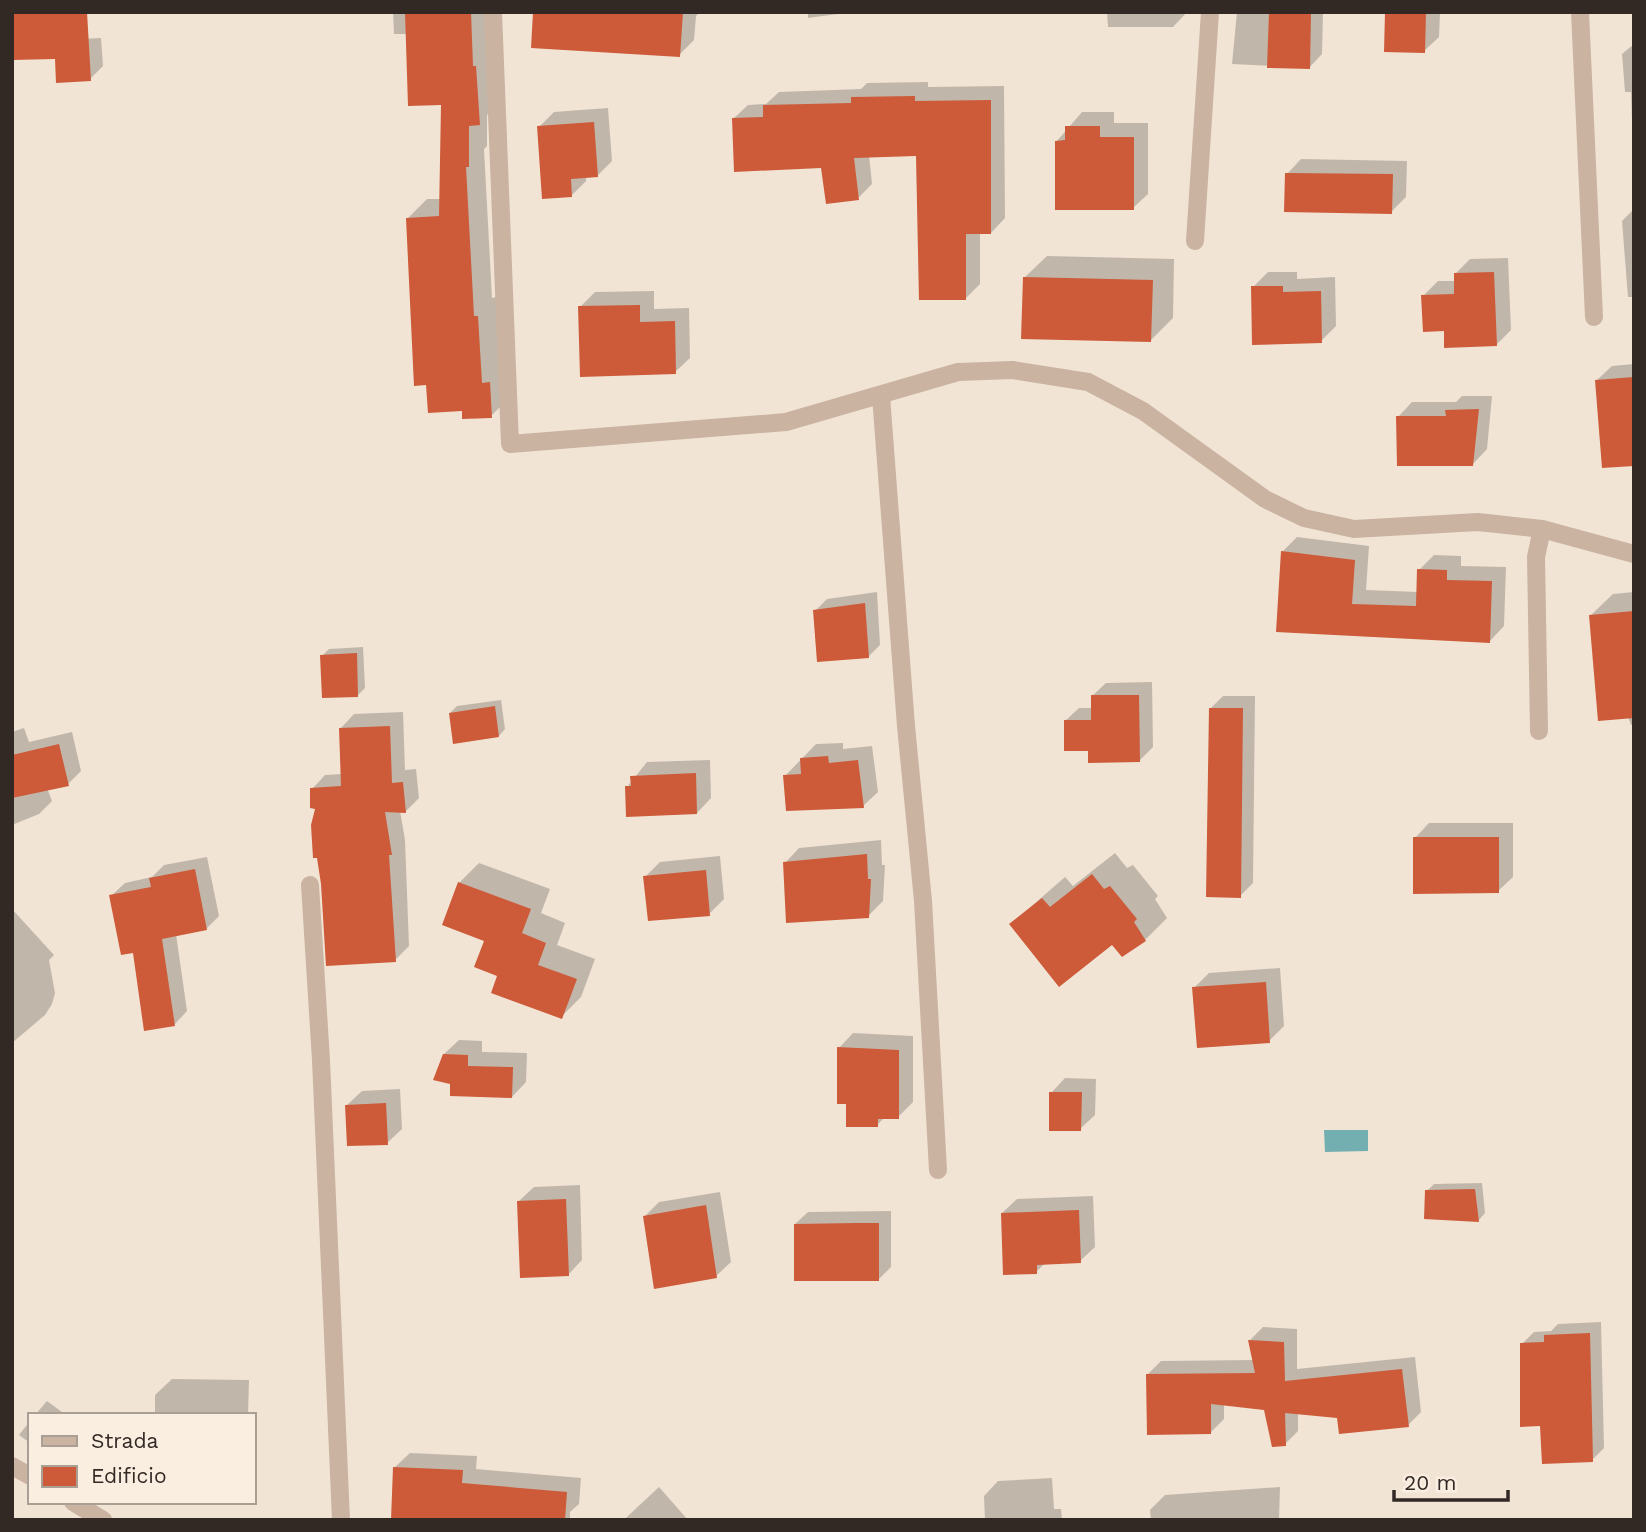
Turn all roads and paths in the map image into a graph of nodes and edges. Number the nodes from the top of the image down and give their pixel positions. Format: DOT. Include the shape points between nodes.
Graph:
graph roads {
  1 [pos="492,12"];
  2 [pos="1210,12"];
  3 [pos="1580,12"];
  4 [pos="1195,241"];
  5 [pos="1594,317"];
  6 [pos="881,396"];
  7 [pos="1542,529"];
  8 [pos="1634,554"];
  9 [pos="1539,732"];
  10 [pos="310,885"];
  11 [pos="938,1170"];
  12 [pos="12,1466"];
  13 [pos="28,1475"];
  14 [pos="75,1504"];
  15 [pos="103,1520"];
  16 [pos="341,1520"];
  1 -- 6 [label="street" via="510,444 786,422"];
  2 -- 4 [label="street"];
  3 -- 5 [label="street"];
  6 -- 7 [label="street" via="958,372 1012,370 1088,382 1143,411 1265,499 1304,518 1353,529 1478,522"];
  6 -- 11 [label="street" via="923,901"];
  7 -- 8 [label="street"];
  7 -- 9 [label="street" via="1536,556"];
  10 -- 16 [label="street"];
  12 -- 13 [label="street"];
  14 -- 15 [label="street"];
}
